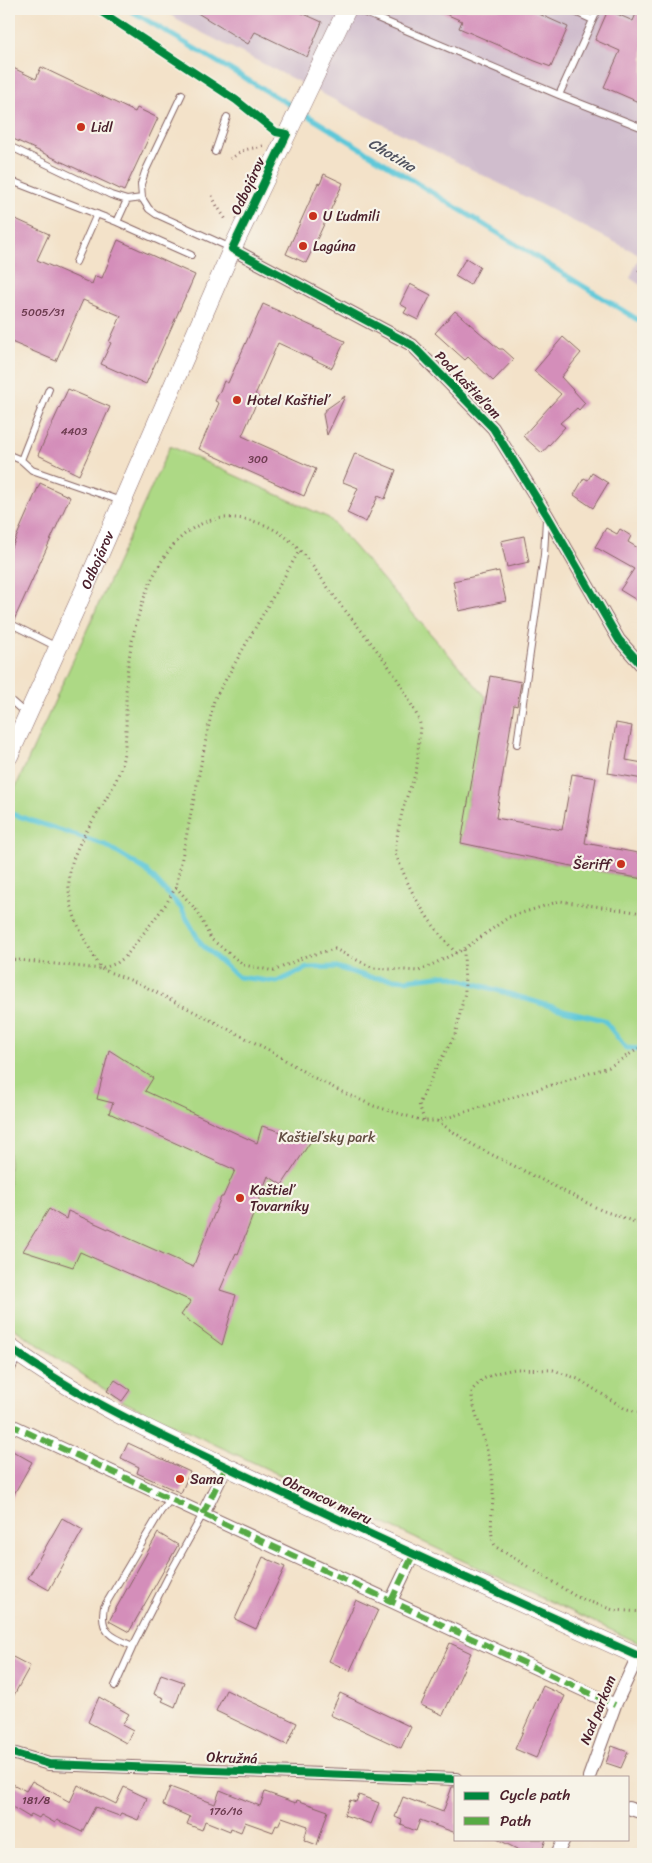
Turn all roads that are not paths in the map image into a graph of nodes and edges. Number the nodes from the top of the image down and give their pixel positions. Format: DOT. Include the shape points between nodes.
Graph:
graph roads {
  1 [pos="347,9"];
  2 [pos="356,9"];
  3 [pos="569,9"];
  4 [pos="598,9"];
  5 [pos="593,20"];
  6 [pos="182,94"];
  7 [pos="559,95"];
  8 [pos="227,118"];
  9 [pos="643,128"];
  10 [pos="9,146"];
  11 [pos="215,152"];
  12 [pos="9,180"];
  13 [pos="142,198"];
  14 [pos="127,200"];
  15 [pos="97,214"];
  16 [pos="117,222"];
  17 [pos="232,249"];
  18 [pos="191,255"];
  19 [pos="76,262"];
  20 [pos="49,389"];
  21 [pos="9,455"];
  22 [pos="20,460"];
  23 [pos="122,502"];
  24 [pos="546,515"];
  25 [pos="9,623"];
  26 [pos="58,647"];
  27 [pos="643,667"];
  28 [pos="9,699"];
  29 [pos="27,715"];
  30 [pos="517,744"];
  31 [pos="9,756"];
  32 [pos="11,1356"];
  33 [pos="9,1424"];
  34 [pos="226,1467"];
  35 [pos="170,1499"];
  36 [pos="203,1514"];
  37 [pos="413,1555"];
  38 [pos="391,1601"];
  39 [pos="133,1646"];
  40 [pos="641,1657"];
  41 [pos="116,1686"];
  42 [pos="615,1704"];
  43 [pos="9,1752"];
  44 [pos="588,1776"];
  45 [pos="454,1779"];
  46 [pos="630,1809"];
  47 [pos="643,1813"];
  48 [pos="564,1840"];
  49 [pos="557,1854"];
  1 -- 17 [label="main road, Odbojárov"];
  2 -- 7 [label="lane"];
  3 -- 5 [label="lane"];
  4 -- 5 [label="lane"];
  5 -- 7 [label="lane"];
  6 -- 13 [label="lane" via="148,164 141,184"];
  7 -- 9 [label="lane"];
  8 -- 11 [label="lane"];
  10 -- 14 [label="lane"];
  12 -- 15 [label="lane"];
  13 -- 14 [label="lane"];
  13 -- 17 [label="lane" via="156,214"];
  14 -- 16 [label="lane"];
  15 -- 16 [label="lane"];
  15 -- 19 [label="lane"];
  16 -- 18 [label="lane"];
  17 -- 23 [label="main road, Odbojárov"];
  17 -- 24 [label="street, Pod kaštieľom" via="412,345 492,428"];
  20 -- 22 [label="lane"];
  21 -- 22 [label="lane"];
  22 -- 23 [label="lane" via="32,470"];
  23 -- 26 [label="main road, Odbojárov"];
  24 -- 27 [label="street, Pod kaštieľom" via="619,640"];
  24 -- 30 [label="lane" via="544,555"];
  25 -- 26 [label="lane"];
  26 -- 29 [label="main road, Odbojárov"];
  28 -- 29 [label="lane"];
  29 -- 31 [label="main road, Odbojárov"];
  32 -- 34 [label="main road, Obrancov mieru" via="136,1424"];
  33 -- 35 [label="street"];
  34 -- 36 [label="street"];
  34 -- 37 [label="main road, Obrancov mieru"];
  35 -- 36 [label="street"];
  35 -- 39 [label="lane" via="104,1607 102,1619 108,1632"];
  36 -- 38 [label="street"];
  36 -- 39 [label="lane"];
  37 -- 38 [label="street"];
  37 -- 40 [label="main road, Obrancov mieru"];
  38 -- 42 [label="street"];
  39 -- 41 [label="lane"];
  40 -- 42 [label="street, Nad parkom"];
  42 -- 44 [label="street, Nad parkom"];
  43 -- 45 [label="street, Okružná" via="49,1764"];
  46 -- 47 [label="street"];
  48 -- 49 [label="street"];
}
